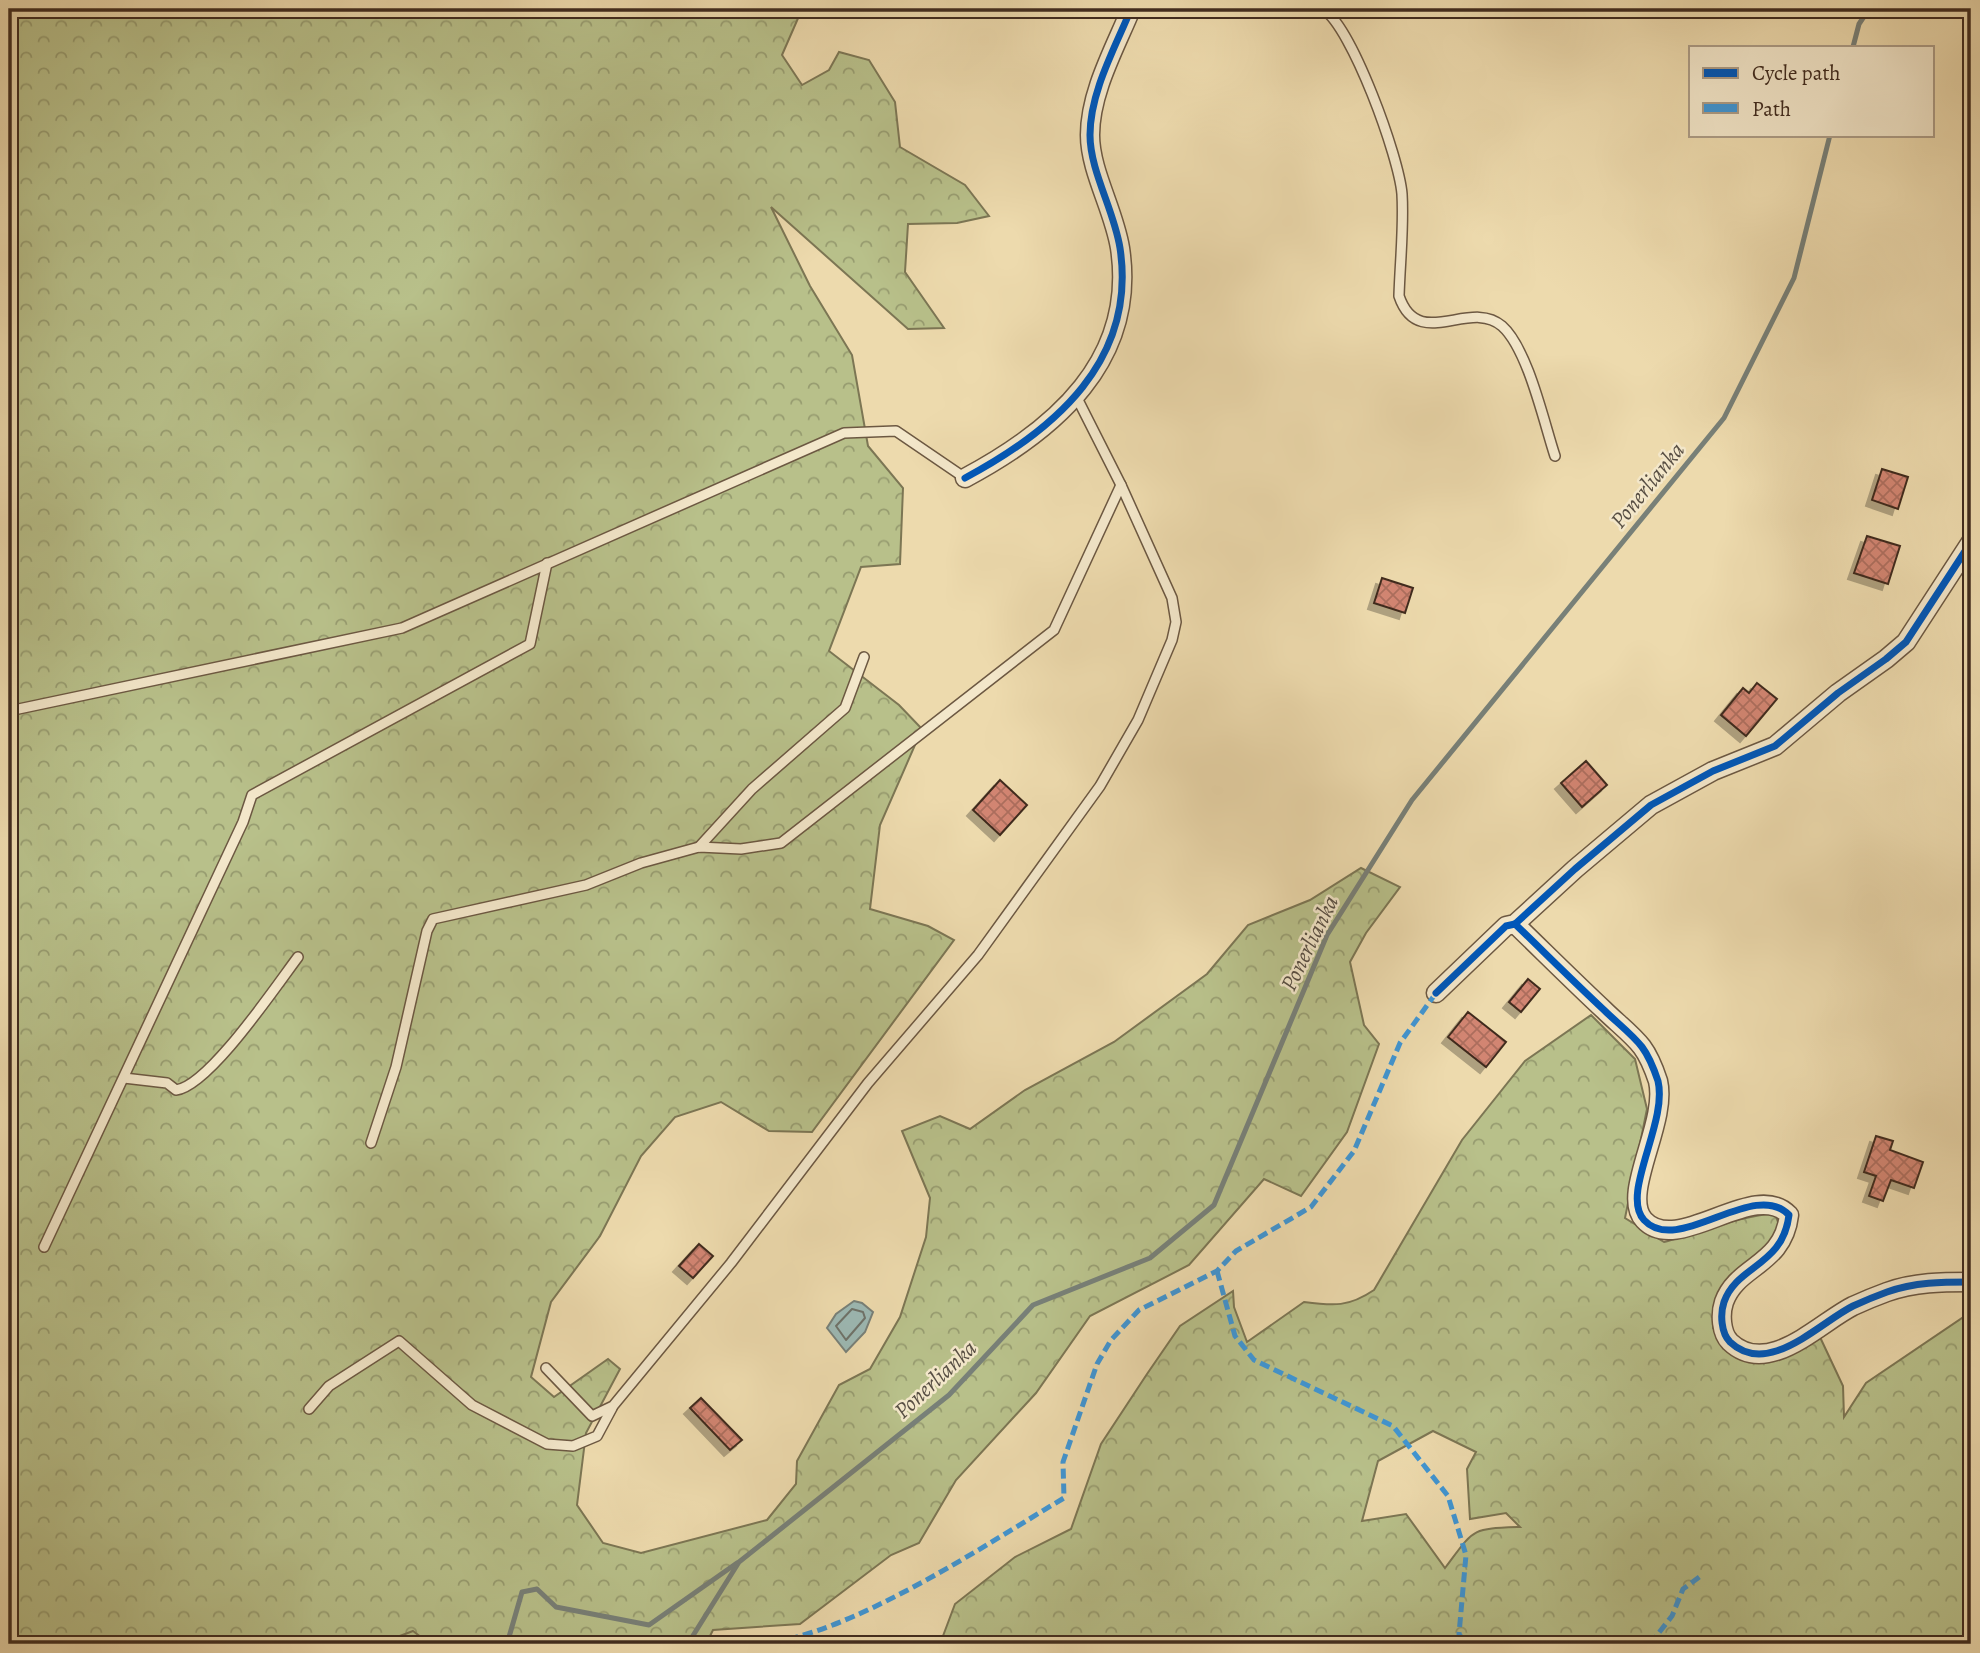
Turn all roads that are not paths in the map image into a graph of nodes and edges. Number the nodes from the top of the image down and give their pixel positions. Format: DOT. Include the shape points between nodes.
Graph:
graph roads {
  1 [pos="1131,9"];
  2 [pos="1322,9"];
  3 [pos="1076,396"];
  4 [pos="1555,456"];
  5 [pos="965,478"];
  6 [pos="1121,485"];
  7 [pos="1971,542"];
  8 [pos="547,563"];
  9 [pos="864,657"];
  10 [pos="9,711"];
  11 [pos="699,847"];
  12 [pos="1515,924"];
  13 [pos="298,957"];
  14 [pos="1436,993"];
  15 [pos="124,1078"];
  16 [pos="371,1143"];
  17 [pos="44,1247"];
  18 [pos="1971,1282"];
  19 [pos="546,1368"];
  20 [pos="612,1406"];
  21 [pos="309,1409"];
  1 -- 3 [label="street" via="1094,101 1090,135 1120,248 1123,290 1116,326 1101,363"];
  2 -- 4 [label="lane" via="1331,14 1358,60 1391,148 1402,192 1399,296 1404,310 1415,319 1440,324 1476,316 1503,327 1527,368"];
  3 -- 5 [label="street" via="1005,457"];
  3 -- 6 [label="lane"];
  5 -- 8 [label="lane" via="896,431 844,433"];
  6 -- 11 [label="lane" via="1055,630 781,843 741,849"];
  6 -- 20 [label="lane" via="1163,572 1176,622 1138,720 1100,786 978,955 868,1083 731,1263"];
  7 -- 12 [label="street" via="1906,642 1886,659 1775,746 1713,771 1651,805"];
  8 -- 10 [label="lane" via="402,628"];
  8 -- 15 [label="lane" via="530,644 252,794"];
  9 -- 11 [label="lane" via="845,708 752,789"];
  11 -- 16 [label="lane" via="586,885 433,919 396,1068"];
  12 -- 14 [label="street" via="1506,926"];
  12 -- 18 [label="street" via="1643,1048 1658,1082 1659,1116 1635,1196 1637,1212 1647,1224 1663,1229 1699,1225 1766,1203 1780,1206 1788,1215 1776,1251 1735,1285 1724,1302 1722,1323 1728,1341 1746,1353 1771,1353 1852,1306 1889,1291 1928,1282"];
  13 -- 15 [label="lane" via="227,1049 187,1088 176,1090 167,1083"];
  15 -- 17 [label="lane"];
  19 -- 20 [label="lane" via="592,1416"];
  20 -- 21 [label="lane" via="597,1436 573,1447 547,1444 472,1405 399,1341 329,1386"];
}
